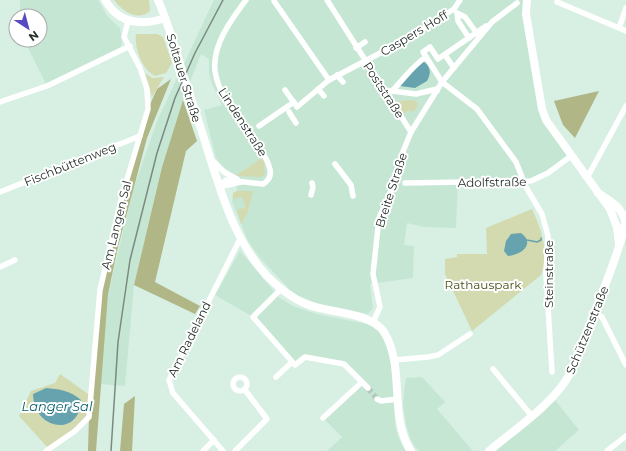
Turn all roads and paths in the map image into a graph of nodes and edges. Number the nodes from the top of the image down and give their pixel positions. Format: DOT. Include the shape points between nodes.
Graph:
graph roads {
  1 [pos="104,0"];
  2 [pos="158,0"];
  3 [pos="246,0"];
  4 [pos="326,0"];
  5 [pos="460,0"];
  6 [pos="527,0"];
  7 [pos="274,1"];
  8 [pos="557,2"];
  9 [pos="517,3"];
  10 [pos="626,8"];
  11 [pos="165,18"];
  12 [pos="128,21"];
  13 [pos="619,28"];
  14 [pos="626,31"];
  15 [pos="481,35"];
  16 [pos="469,38"];
  17 [pos="365,42"];
  18 [pos="130,46"];
  19 [pos="356,48"];
  20 [pos="444,55"];
  21 [pos="426,57"];
  22 [pos="365,61"];
  23 [pos="454,68"];
  24 [pos="337,76"];
  25 [pos="329,80"];
  26 [pos="343,82"];
  27 [pos="442,82"];
  28 [pos="451,82"];
  29 [pos="318,88"];
  30 [pos="437,89"];
  31 [pos="285,90"];
  32 [pos="384,90"];
  33 [pos="392,91"];
  34 [pos="324,96"];
  35 [pos="436,96"];
  36 [pos="0,102"];
  37 [pos="294,102"];
  38 [pos="626,106"];
  39 [pos="289,112"];
  40 [pos="296,122"];
  41 [pos="259,126"];
  42 [pos="411,132"];
  43 [pos="140,136"];
  44 [pos="571,156"];
  45 [pos="210,157"];
  46 [pos="335,164"];
  47 [pos="587,178"];
  48 [pos="522,179"];
  49 [pos="243,182"];
  50 [pos="312,183"];
  51 [pos="405,183"];
  52 [pos="219,187"];
  53 [pos="0,192"];
  54 [pos="598,193"];
  55 [pos="311,195"];
  56 [pos="353,196"];
  57 [pos="625,215"];
  58 [pos="614,218"];
  59 [pos="240,239"];
  60 [pos="619,249"];
  61 [pos="15,260"];
  62 [pos="0,267"];
  63 [pos="281,290"];
  64 [pos="594,312"];
  65 [pos="373,322"];
  66 [pos="470,334"];
  67 [pos="394,360"];
  68 [pos="292,362"];
  69 [pos="626,364"];
  70 [pos="493,369"];
  71 [pos="552,372"];
  72 [pos="276,377"];
  73 [pos="362,382"];
  74 [pos="368,388"];
  75 [pos="245,390"];
  76 [pos="377,398"];
  77 [pos="398,399"];
  78 [pos="531,415"];
  79 [pos="323,418"];
  80 [pos="626,436"];
  81 [pos="214,440"];
  82 [pos="46,451"];
  83 [pos="202,451"];
  84 [pos="223,451"];
  85 [pos="235,451"];
  86 [pos="412,451"];
  87 [pos="489,451"];
  88 [pos="607,451"];
  1 -- 12 [label="street" via="115,13"];
  2 -- 11 [label="street, Soltauer Straße"];
  3 -- 49 [label="street, Lindenstraße" via="222,38 216,52 215,72 222,91 268,162 270,170 264,183"];
  4 -- 19 [label="street, Poststraße"];
  5 -- 22 [label="street, Caspers Hoff" via="454,9"];
  6 -- 44 [label="street, Schützenstraße" via="526,14 542,109 551,130"];
  7 -- 25 [label="street"];
  8 -- 13 [label="street"];
  9 -- 15 [label="street, Breite Straße" via="492,22"];
  10 -- 13 [label="street"];
  11 -- 12 [label="street" via="146,23"];
  11 -- 45 [label="street, Soltauer Straße"];
  12 -- 18 [label="street, Am Langen Sal" via="124,36"];
  13 -- 14 [label="street"];
  15 -- 16 [label="street, Breite Straße"];
  15 -- 16 [label="street" via="466,17 457,13 458,21"];
  15 -- 23 [label="street, Breite Straße"];
  16 -- 20 [label="street, Breite Straße"];
  17 -- 19 [label="street"];
  18 -- 36 [label="street" via="47,86"];
  18 -- 43 [label="street, Am Langen Sal" via="149,99"];
  19 -- 22 [label="street, Poststraße"];
  20 -- 21 [label="street" via="438,59 430,47 423,52"];
  20 -- 23 [label="street"];
  21 -- 27 [label="street"];
  21 -- 33 [label="street" via="413,65 406,78"];
  22 -- 24 [label="street, Caspers Hoff"];
  22 -- 32 [label="street, Poststraße"];
  23 -- 27 [label="street, Breite Straße"];
  24 -- 25 [label="street, Caspers Hoff"];
  24 -- 26 [label="street"];
  25 -- 29 [label="street, Caspers Hoff"];
  27 -- 28 [label="street"];
  27 -- 30 [label="street, Breite Straße"];
  27 -- 48 [label="street, Steinstraße" via="477,109 516,162"];
  29 -- 34 [label="street"];
  29 -- 37 [label="street, Caspers Hoff" via="297,107"];
  30 -- 33 [label="street" via="416,94"];
  30 -- 35 [label="street, Breite Straße"];
  30 -- 42 [label="street, Breite Straße"];
  31 -- 37 [label="street"];
  32 -- 33 [label="street"];
  32 -- 42 [label="street, Poststraße"];
  37 -- 41 [label="street"];
  38 -- 47 [label="street"];
  39 -- 40 [label="street"];
  42 -- 65 [label="street, Breite Straße" via="399,153 393,186 378,224 373,274 380,307"];
  43 -- 53 [label="street, Fischbüttenweg"];
  43 -- 82 [label="street, Am Langen Sal" via="122,196 100,290 89,417 76,431"];
  44 -- 47 [label="street, Schützenstraße"];
  44 -- 48 [label="street, Adolfstraße" via="538,178"];
  45 -- 49 [label="street" via="224,172"];
  45 -- 52 [label="street, Soltauer Straße"];
  46 -- 56 [label="street" via="351,185"];
  47 -- 54 [label="street, Schützenstraße"];
  48 -- 51 [label="street, Adolfstraße"];
  48 -- 71 [label="street, Steinstraße" via="542,214 548,236 546,274"];
  49 -- 52 [label="street"];
  50 -- 55 [label="street"];
  52 -- 59 [label="street, Soltauer Straße"];
  54 -- 57 [label="street, Schützenstraße"];
  54 -- 58 [label="street, Schützenstraße"];
  57 -- 58 [label="street"];
  57 -- 60 [label="street, Schützenstraße" via="625,232"];
  58 -- 60 [label="street, Schützenstraße" via="619,233"];
  59 -- 63 [label="street, Soltauer Straße" via="255,262"];
  59 -- 81 [label="street, Am Radeland" via="169,380 173,393"];
  60 -- 64 [label="street, Schützenstraße"];
  61 -- 62 [label="street"];
  63 -- 65 [label="street, Soltauer Straße" via="308,305"];
  63 -- 68 [label="street" via="253,317"];
  64 -- 69 [label="street" via="602,317"];
  64 -- 78 [label="street, Schützenstraße" via="566,383"];
  65 -- 67 [label="street" via="383,331"];
  66 -- 67 [label="street" via="438,355"];
  67 -- 77 [label="street"];
  68 -- 72 [label="street"];
  68 -- 73 [label="street" via="295,365 305,357 344,364"];
  70 -- 78 [label="street"];
  73 -- 74 [label="street"];
  73 -- 79 [label="street"];
  75 -- 85 [label="street" via="267,419"];
  76 -- 77 [label="street" via="381,401"];
  77 -- 86 [label="street" via="401,430"];
  78 -- 87 [label="street, Schützenstraße"];
  80 -- 88 [label="street"];
  81 -- 83 [label="street"];
  81 -- 84 [label="street, Am Radeland"];
}
